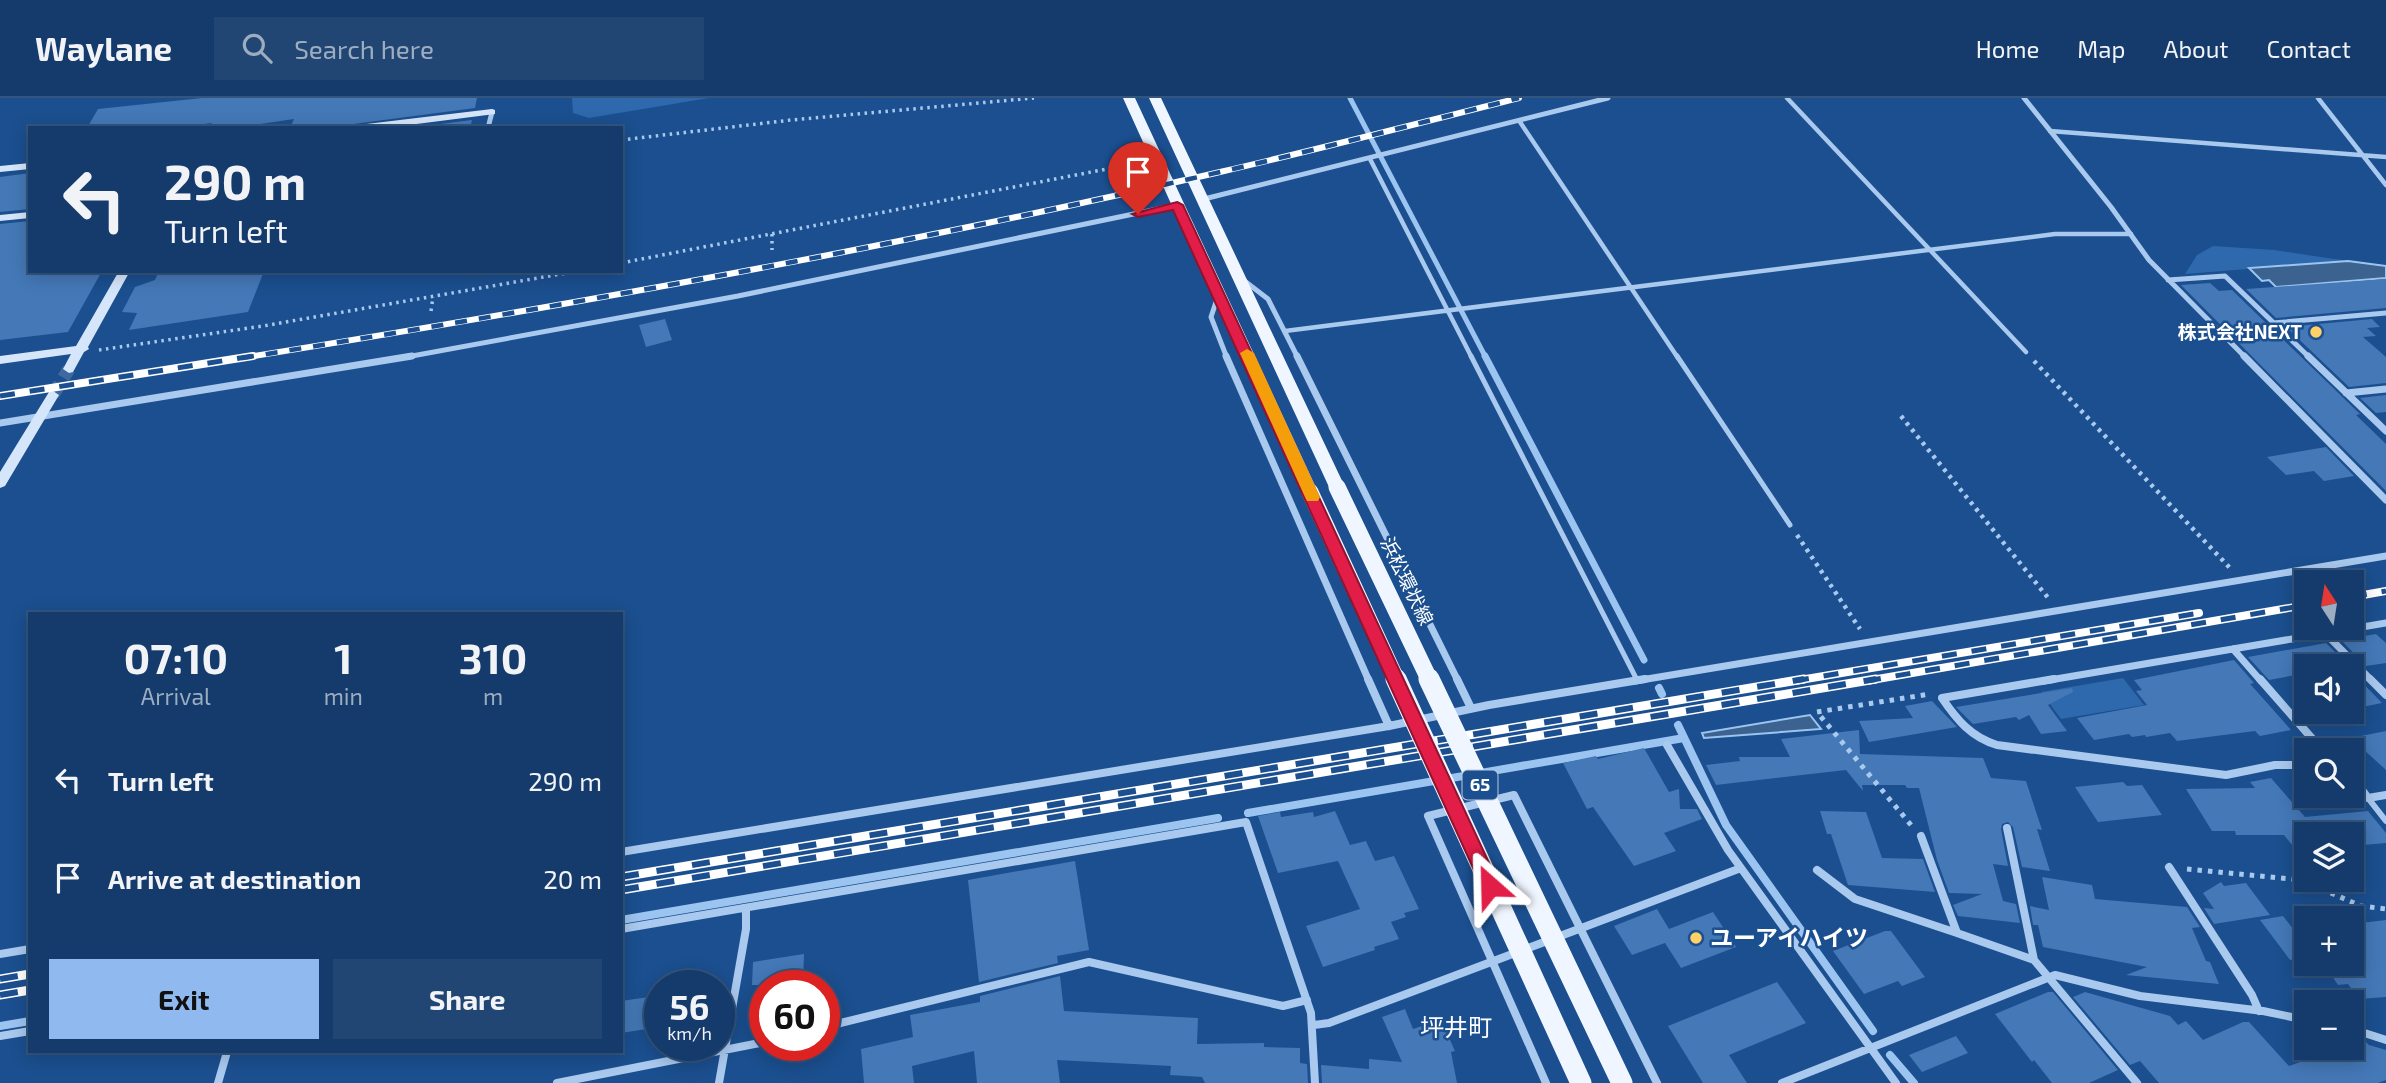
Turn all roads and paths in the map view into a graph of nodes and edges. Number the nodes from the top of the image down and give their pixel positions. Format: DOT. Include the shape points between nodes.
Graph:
graph roads {
  1 [pos="1034,98"];
  2 [pos="1155,98"];
  3 [pos="1608,98"];
  4 [pos="1787,98"];
  5 [pos="2024,98"];
  6 [pos="2318,98"];
  7 [pos="1130,100"];
  8 [pos="492,112"];
  9 [pos="1520,121"];
  10 [pos="375,126"];
  11 [pos="488,126"];
  12 [pos="2050,131"];
  13 [pos="623,139"];
  14 [pos="2363,155"];
  15 [pos="2386,157"];
  16 [pos="1372,158"];
  17 [pos="1156,159"];
  18 [pos="28,166"];
  19 [pos="0,169"];
  20 [pos="2386,185"];
  21 [pos="1203,199"];
  22 [pos="1177,205"];
  23 [pos="28,215"];
  24 [pos="0,218"];
  25 [pos="772,234"];
  26 [pos="2131,234"];
  27 [pos="1930,249"];
  28 [pos="772,250"];
  29 [pos="623,263"];
  30 [pos="124,273"];
  31 [pos="567,273"];
  32 [pos="1237,276"];
  33 [pos="2168,280"];
  34 [pos="1630,287"];
  35 [pos="1220,293"];
  36 [pos="433,297"];
  37 [pos="1467,307"];
  38 [pos="1450,309"];
  39 [pos="431,311"];
  40 [pos="2386,313"];
  41 [pos="2273,323"];
  42 [pos="1285,331"];
  43 [pos="82,350"];
  44 [pos="2026,352"];
  45 [pos="0,360"];
  46 [pos="69,369"];
  47 [pos="2386,389"];
  48 [pos="2346,393"];
  49 [pos="53,395"];
  50 [pos="1902,416"];
  51 [pos="39,417"];
  52 [pos="0,423"];
  53 [pos="2386,431"];
  54 [pos="0,483"];
  55 [pos="2386,500"];
  56 [pos="1790,525"];
  57 [pos="2386,556"];
  58 [pos="2241,580"];
  59 [pos="2058,611"];
  60 [pos="2386,623"];
  61 [pos="2364,627"];
  62 [pos="2294,638"];
  63 [pos="2332,640"];
  64 [pos="1868,642"];
  65 [pos="2232,649"];
  66 [pos="1637,680"];
  67 [pos="2386,695"];
  68 [pos="1942,698"];
  69 [pos="1471,708"];
  70 [pos="1389,726"];
  71 [pos="2311,738"];
  72 [pos="1667,745"];
  73 [pos="2294,765"];
  74 [pos="2364,792"];
  75 [pos="2386,795"];
  76 [pos="2368,798"];
  77 [pos="2386,821"];
  78 [pos="2007,828"];
  79 [pos="1921,836"];
  80 [pos="623,852"];
  81 [pos="2169,867"];
  82 [pos="1741,868"];
  83 [pos="1816,870"];
  84 [pos="746,908"];
  85 [pos="2386,909"];
  86 [pos="623,929"];
  87 [pos="1580,929"];
  88 [pos="1957,933"];
  89 [pos="28,949"];
  90 [pos="0,954"];
  91 [pos="2035,960"];
  92 [pos="1493,962"];
  93 [pos="2046,976"];
  94 [pos="735,993"];
  95 [pos="1307,1000"];
  96 [pos="2259,1011"];
  97 [pos="2294,1018"];
  98 [pos="840,1023"];
  99 [pos="1314,1026"];
  100 [pos="28,1031"];
  101 [pos="2364,1033"];
  102 [pos="0,1036"];
  103 [pos="2386,1040"];
  104 [pos="1868,1048"];
  105 [pos="227,1053"];
  106 [pos="676,1061"];
  107 [pos="723,1061"];
  108 [pos="218,1083"];
  109 [pos="556,1083"];
  110 [pos="719,1083"];
  111 [pos="1315,1083"];
  112 [pos="1546,1083"];
  113 [pos="1581,1083"];
  114 [pos="1622,1083"];
  115 [pos="1657,1083"];
  116 [pos="1782,1083"];
  117 [pos="1896,1083"];
  118 [pos="2137,1083"];
  1 -- 13 [label="path"];
  2 -- 7 [label="main road"];
  2 -- 21 [label="main road, 浜松環状線 / 65"];
  3 -- 9 [label="street"];
  4 -- 27 [label="lane"];
  5 -- 12 [label="street"];
  6 -- 14 [label="lane"];
  7 -- 17 [label="main road, 65"];
  8 -- 10 [label="street"];
  8 -- 11 [label="street"];
  9 -- 16 [label="street"];
  9 -- 34 [label="lane"];
  12 -- 14 [label="lane"];
  12 -- 26 [label="street"];
  14 -- 15 [label="lane"];
  14 -- 20 [label="lane"];
  16 -- 21 [label="street"];
  16 -- 38 [label="lane"];
  17 -- 22 [label="main road, 65"];
  17 -- 25 [label="path"];
  18 -- 19 [label="street"];
  21 -- 32 [label="main road, 浜松環状線 / 65"];
  22 -- 35 [label="main road, 65"];
  22 -- 51 [label="street" via="936,258 452,350"];
  23 -- 24 [label="street"];
  25 -- 28 [label="path"];
  25 -- 29 [label="path"];
  26 -- 27 [label="lane" via="2056,234"];
  26 -- 33 [label="street"];
  27 -- 34 [label="lane"];
  27 -- 44 [label="lane"];
  30 -- 43 [label="street"];
  31 -- 36 [label="path"];
  32 -- 42 [label="street" via="1268,299"];
  32 -- 114 [label="main road, 浜松環状線 / 65, bridge"];
  33 -- 41 [label="street" via="2225,276"];
  33 -- 55 [label="street"];
  34 -- 37 [label="lane"];
  34 -- 56 [label="lane"];
  35 -- 70 [label="street" via="1213,308 1213,326"];
  35 -- 113 [label="main road, 65, bridge"];
  36 -- 39 [label="path"];
  36 -- 43 [label="path"];
  37 -- 38 [label="lane"];
  38 -- 42 [label="lane"];
  38 -- 66 [label="lane"];
  40 -- 41 [label="street"];
  41 -- 48 [label="street"];
  42 -- 69 [label="street"];
  43 -- 45 [label="street"];
  43 -- 46 [label="street"];
  44 -- 58 [label="path"];
  47 -- 48 [label="street"];
  48 -- 53 [label="street"];
  49 -- 51 [label="street"];
  50 -- 59 [label="path"];
  51 -- 52 [label="street"];
  51 -- 54 [label="street"];
  56 -- 64 [label="path"];
  57 -- 58 [label="street"];
  58 -- 59 [label="street"];
  59 -- 64 [label="street"];
  60 -- 61 [label="street"];
  62 -- 65 [label="street"];
  63 -- 67 [label="street"];
  64 -- 66 [label="street"];
  65 -- 68 [label="street"];
  65 -- 71 [label="street"];
  66 -- 69 [label="street"];
  68 -- 73 [label="street" via="1969,733 1997,746 2226,775"];
  68 -- 79 [label="path" via="1928,693 1817,712"];
  69 -- 70 [label="street"];
  70 -- 80 [label="street"];
  72 -- 82 [label="street"];
  74 -- 76 [label="street"];
  75 -- 76 [label="street"];
  76 -- 77 [label="lane"];
  78 -- 91 [label="street"];
  79 -- 88 [label="street"];
  81 -- 85 [label="path" via="2301,880 2358,907"];
  81 -- 96 [label="street"];
  82 -- 87 [label="street"];
  82 -- 104 [label="street"];
  83 -- 88 [label="street" via="1855,899"];
  84 -- 86 [label="street"];
  84 -- 94 [label="street"];
  84 -- 95 [label="street" via="1246,822"];
  87 -- 92 [label="street"];
  87 -- 92 [label="street" via="1514,795 1428,816"];
  87 -- 115 [label="street"];
  88 -- 91 [label="street"];
  89 -- 90 [label="street"];
  91 -- 93 [label="street"];
  92 -- 99 [label="street"];
  92 -- 112 [label="street"];
  93 -- 96 [label="street" via="2066,976 2140,996"];
  93 -- 104 [label="street"];
  93 -- 118 [label="street"];
  95 -- 98 [label="street" via="1283,1006 1089,962"];
  95 -- 99 [label="street"];
  96 -- 97 [label="street"];
  99 -- 111 [label="street"];
  100 -- 102 [label="street"];
  101 -- 103 [label="street"];
  104 -- 116 [label="street"];
  104 -- 117 [label="street"];
  105 -- 108 [label="street"];
  106 -- 109 [label="street"];
  107 -- 110 [label="street"];
}
